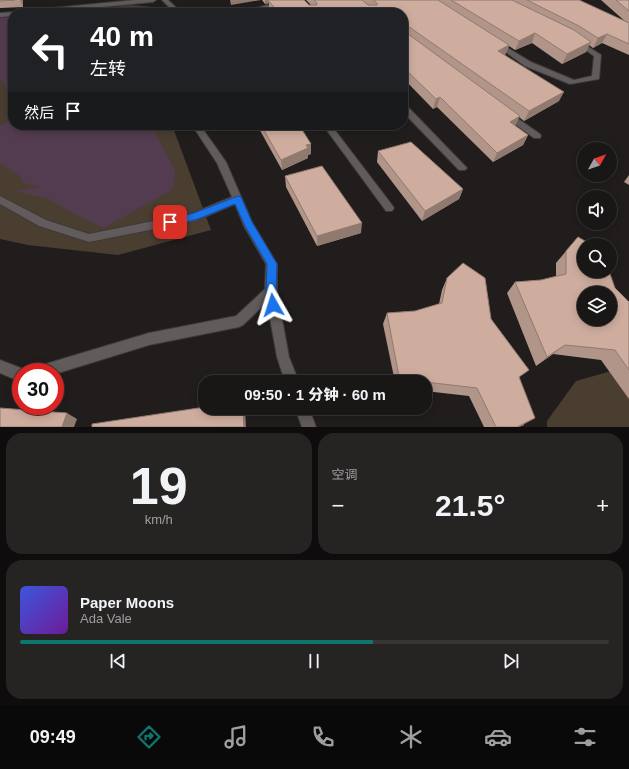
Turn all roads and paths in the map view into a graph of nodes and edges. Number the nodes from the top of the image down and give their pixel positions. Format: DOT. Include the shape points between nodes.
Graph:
graph roads {
  1 [pos="153,0"];
  2 [pos="166,0"];
  3 [pos="293,0"];
  4 [pos="72,8"];
  5 [pos="174,8"];
  6 [pos="262,8"];
  7 [pos="572,37"];
  8 [pos="488,38"];
  9 [pos="499,107"];
  10 [pos="408,112"];
  11 [pos="199,130"];
  12 [pos="331,130"];
  13 [pos="537,136"];
  14 [pos="462,168"];
  15 [pos="238,199"];
  16 [pos="0,200"];
  17 [pos="389,208"];
  18 [pos="271,292"];
  19 [pos="64,365"];
  20 [pos="0,366"];
  21 [pos="12,371"];
  22 [pos="289,375"];
  23 [pos="305,415"];
  24 [pos="309,427"];
  1 -- 4 [label="street"];
  2 -- 5 [label="street"];
  3 -- 6 [label="street"];
  7 -- 8 [label="street" via="598,55 596,77 573,82 528,64"];
  9 -- 13 [label="street"];
  10 -- 14 [label="street"];
  11 -- 15 [label="street" via="221,162"];
  12 -- 17 [label="street"];
  15 -- 16 [label="street" via="195,217 89,238 43,223"];
  15 -- 18 [label="street" via="248,223 272,264"];
  18 -- 19 [label="street" via="239,321 149,339"];
  18 -- 22 [label="street" via="283,357"];
  20 -- 21 [label="street"];
  23 -- 24 [label="street"];
}
